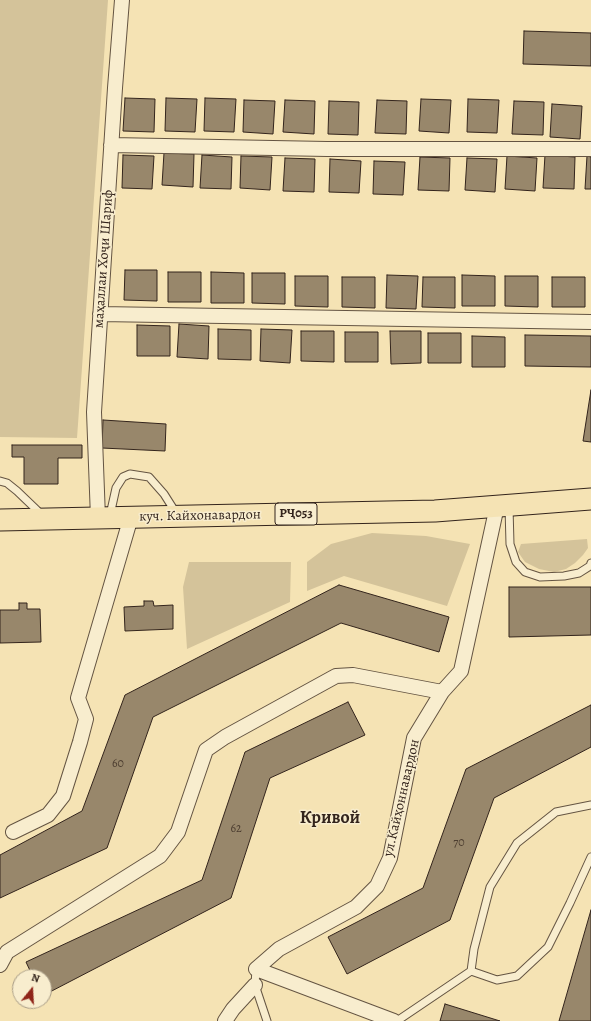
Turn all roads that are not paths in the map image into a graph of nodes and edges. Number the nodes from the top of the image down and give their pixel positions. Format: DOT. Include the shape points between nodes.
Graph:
graph roads {
  1 [pos="122,0"];
  2 [pos="111,145"];
  3 [pos="591,149"];
  4 [pos="100,314"];
  5 [pos="591,322"];
  6 [pos="0,481"];
  7 [pos="591,499"];
  8 [pos="503,506"];
  9 [pos="178,516"];
  10 [pos="131,517"];
  11 [pos="104,518"];
  12 [pos="47,519"];
  13 [pos="0,520"];
  14 [pos="591,563"];
  15 [pos="442,692"];
  16 [pos="591,806"];
  17 [pos="13,832"];
  18 [pos="591,857"];
  19 [pos="0,965"];
  20 [pos="256,969"];
  21 [pos="471,971"];
  22 [pos="255,986"];
  23 [pos="225,1021"];
  24 [pos="267,1021"];
  25 [pos="394,1021"];
  26 [pos="397,1021"];
  1 -- 2 [label="street, маҳаллаи Хоҷи Шариф"];
  2 -- 3 [label="street" via="327,149"];
  2 -- 4 [label="street, маҳаллаи Хоҷи Шариф"];
  4 -- 5 [label="street"];
  4 -- 11 [label="street, маҳаллаи Хоҷи Шариф" via="94,412"];
  6 -- 12 [label="lane" via="16,490"];
  7 -- 8 [label="main road, куч. Кайхонавардон / РҶ053"];
  8 -- 9 [label="main road, куч. Кайхонавардон / РҶ053" via="435,511"];
  8 -- 14 [label="lane" via="516,562 525,572 540,577 564,576 579,573"];
  8 -- 15 [label="street, ул.Кайҳоннавардон" via="461,671"];
  9 -- 10 [label="main road, куч. Кайхонавардон / РҶ053"];
  9 -- 11 [label="lane" via="149,477 130,474 123,476"];
  10 -- 11 [label="main road, куч. Кайхонавардон / РҶ053"];
  10 -- 17 [label="street" via="78,698 86,719 63,796 48,815"];
  11 -- 12 [label="main road, куч. Кайхонавардон / РҶ053"];
  12 -- 13 [label="main road, куч. Кайхонавардон / РҶ053"];
  15 -- 19 [label="street" via="353,675 336,676 225,737 206,750 178,832 160,856 7,952"];
  15 -- 20 [label="street, ул.Кайҳоннавардон" via="414,738 390,858 377,886 356,907 279,948"];
  16 -- 21 [label="lane" via="556,812 517,842 490,887"];
  18 -- 21 [label="lane" via="548,947 517,976 497,980"];
  20 -- 22 [label="lane"];
  20 -- 25 [label="street"];
  21 -- 26 [label="lane"];
  22 -- 23 [label="street"];
  22 -- 24 [label="lane"];
}
